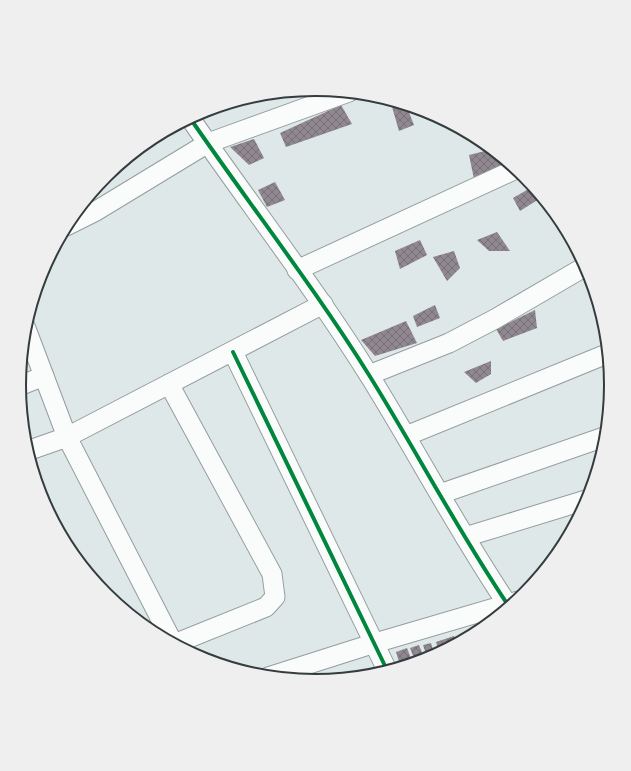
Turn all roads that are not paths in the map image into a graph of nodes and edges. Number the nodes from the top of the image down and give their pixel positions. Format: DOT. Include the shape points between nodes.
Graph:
graph roads {
  1 [pos="335,97"];
  2 [pos="194,123"];
  3 [pos="208,144"];
  4 [pos="510,172"];
  5 [pos="79,220"];
  6 [pos="580,269"];
  7 [pos="297,270"];
  8 [pos="323,304"];
  9 [pos="30,339"];
  10 [pos="233,352"];
  11 [pos="603,355"];
  12 [pos="369,375"];
  13 [pos="44,376"];
  14 [pos="26,383"];
  15 [pos="169,384"];
  16 [pos="406,436"];
  17 [pos="68,437"];
  18 [pos="600,439"];
  19 [pos="34,449"];
  20 [pos="440,494"];
  21 [pos="580,502"];
  22 [pos="465,538"];
  23 [pos="509,600"];
  24 [pos="501,607"];
  25 [pos="169,635"];
  26 [pos="181,641"];
  27 [pos="375,643"];
  28 [pos="385,666"];
  29 [pos="280,673"];
  1 -- 3 [label="street"];
  2 -- 3 [label="street"];
  3 -- 5 [label="street"];
  3 -- 7 [label="street"];
  4 -- 7 [label="street"];
  6 -- 12 [label="street" via="462,336"];
  7 -- 8 [label="street"];
  8 -- 10 [label="street"];
  8 -- 12 [label="street"];
  9 -- 13 [label="street"];
  10 -- 15 [label="street"];
  10 -- 27 [label="street"];
  11 -- 16 [label="street"];
  12 -- 16 [label="street"];
  13 -- 14 [label="street"];
  13 -- 17 [label="street"];
  15 -- 17 [label="street"];
  15 -- 26 [label="street" via="272,574 275,587 275,597 266,607"];
  16 -- 20 [label="street"];
  17 -- 19 [label="street"];
  17 -- 25 [label="street"];
  18 -- 20 [label="street"];
  20 -- 22 [label="street"];
  21 -- 22 [label="street"];
  22 -- 23 [label="street"];
  24 -- 27 [label="street"];
  27 -- 28 [label="street"];
  27 -- 29 [label="street"];
}
